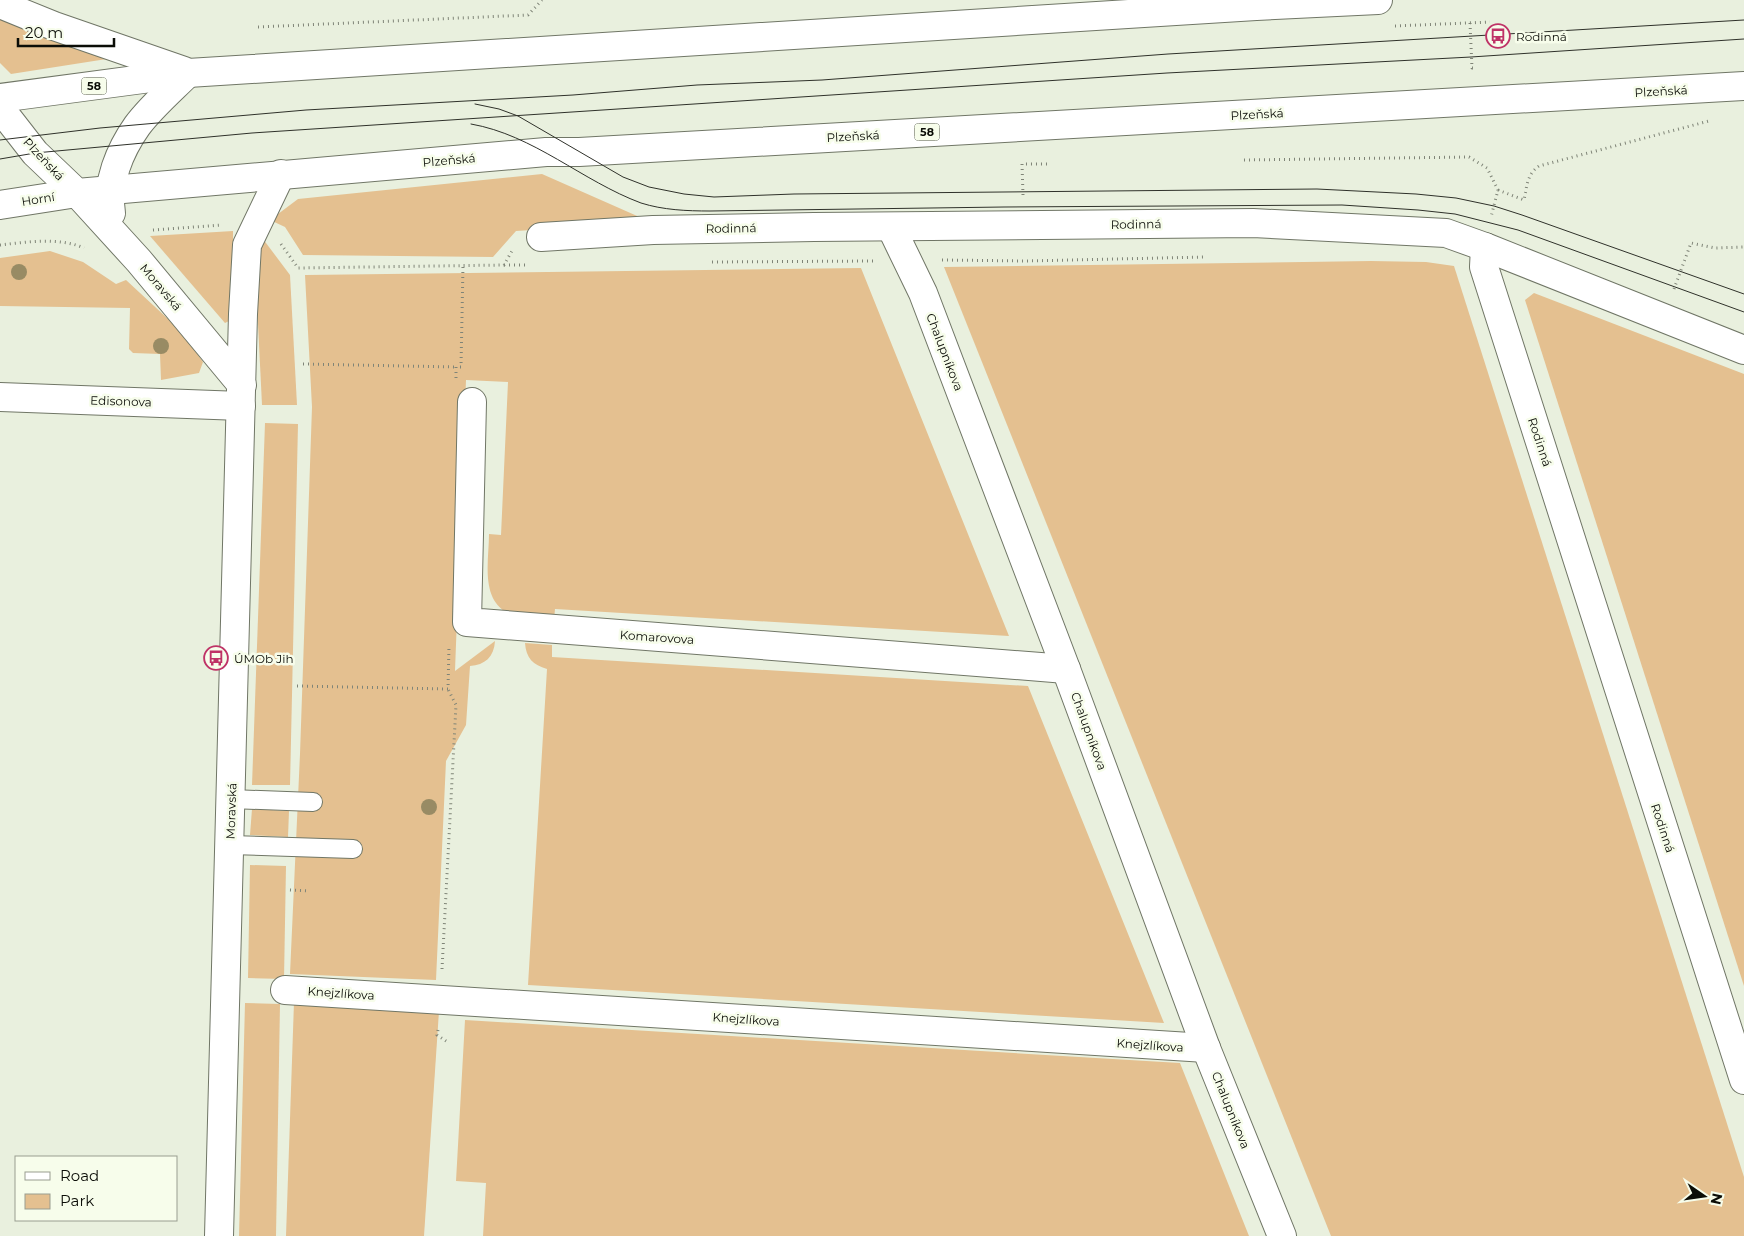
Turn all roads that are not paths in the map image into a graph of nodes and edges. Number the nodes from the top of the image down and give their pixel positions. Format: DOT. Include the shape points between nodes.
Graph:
graph roads {
  1 [pos="1378,0"];
  2 [pos="1261,3"];
  3 [pos="0,4"];
  4 [pos="188,72"];
  5 [pos="1744,86"];
  6 [pos="0,98"];
  7 [pos="0,108"];
  8 [pos="281,174"];
  9 [pos="110,190"];
  10 [pos="77,193"];
  11 [pos="0,205"];
  12 [pos="892,227"];
  13 [pos="114,234"];
  14 [pos="540,236"];
  15 [pos="1484,247"];
  16 [pos="1744,350"];
  17 [pos="464,394"];
  18 [pos="241,396"];
  19 [pos="0,397"];
  20 [pos="1066,669"];
  21 [pos="231,799"];
  22 [pos="313,802"];
  23 [pos="230,845"];
  24 [pos="353,849"];
  25 [pos="285,990"];
  26 [pos="1206,1048"];
  27 [pos="1744,1080"];
  28 [pos="219,1236"];
  29 [pos="1282,1236"];
  1 -- 2 [label="street, 58"];
  2 -- 4 [label="street, 58"];
  3 -- 4 [label="street"];
  4 -- 6 [label="street, 58"];
  4 -- 9 [label="street" via="138,125 125,145"];
  5 -- 8 [label="street, Plzeňská / 58" via="546,152"];
  7 -- 10 [label="street, Plzeňská" via="36,153"];
  8 -- 9 [label="street, Plzeňská / 58"];
  8 -- 18 [label="street, Moravská" via="247,245"];
  9 -- 10 [label="street, Plzeňská / 58"];
  9 -- 13 [label="street"];
  10 -- 11 [label="street, Horní"];
  10 -- 13 [label="street, Moravská"];
  12 -- 14 [label="street, Rodinná" via="653,230"];
  12 -- 15 [label="street, Rodinná" via="1253,223 1446,234"];
  12 -- 20 [label="street, Chalupníkova" via="923,293"];
  13 -- 18 [label="street, Moravská" via="139,261"];
  15 -- 16 [label="street"];
  15 -- 27 [label="street, Rodinná" via="1484,267"];
  17 -- 20 [label="street, Komarovova" via="468,622"];
  18 -- 19 [label="street, Edisonova"];
  18 -- 21 [label="street, Moravská"];
  20 -- 26 [label="street, Chalupníkova"];
  21 -- 22 [label="lane"];
  21 -- 23 [label="street, Moravská"];
  23 -- 24 [label="lane"];
  23 -- 28 [label="street, Moravská"];
  25 -- 26 [label="street, Knejzlíkova"];
  26 -- 29 [label="street, Chalupníkova"];
}
